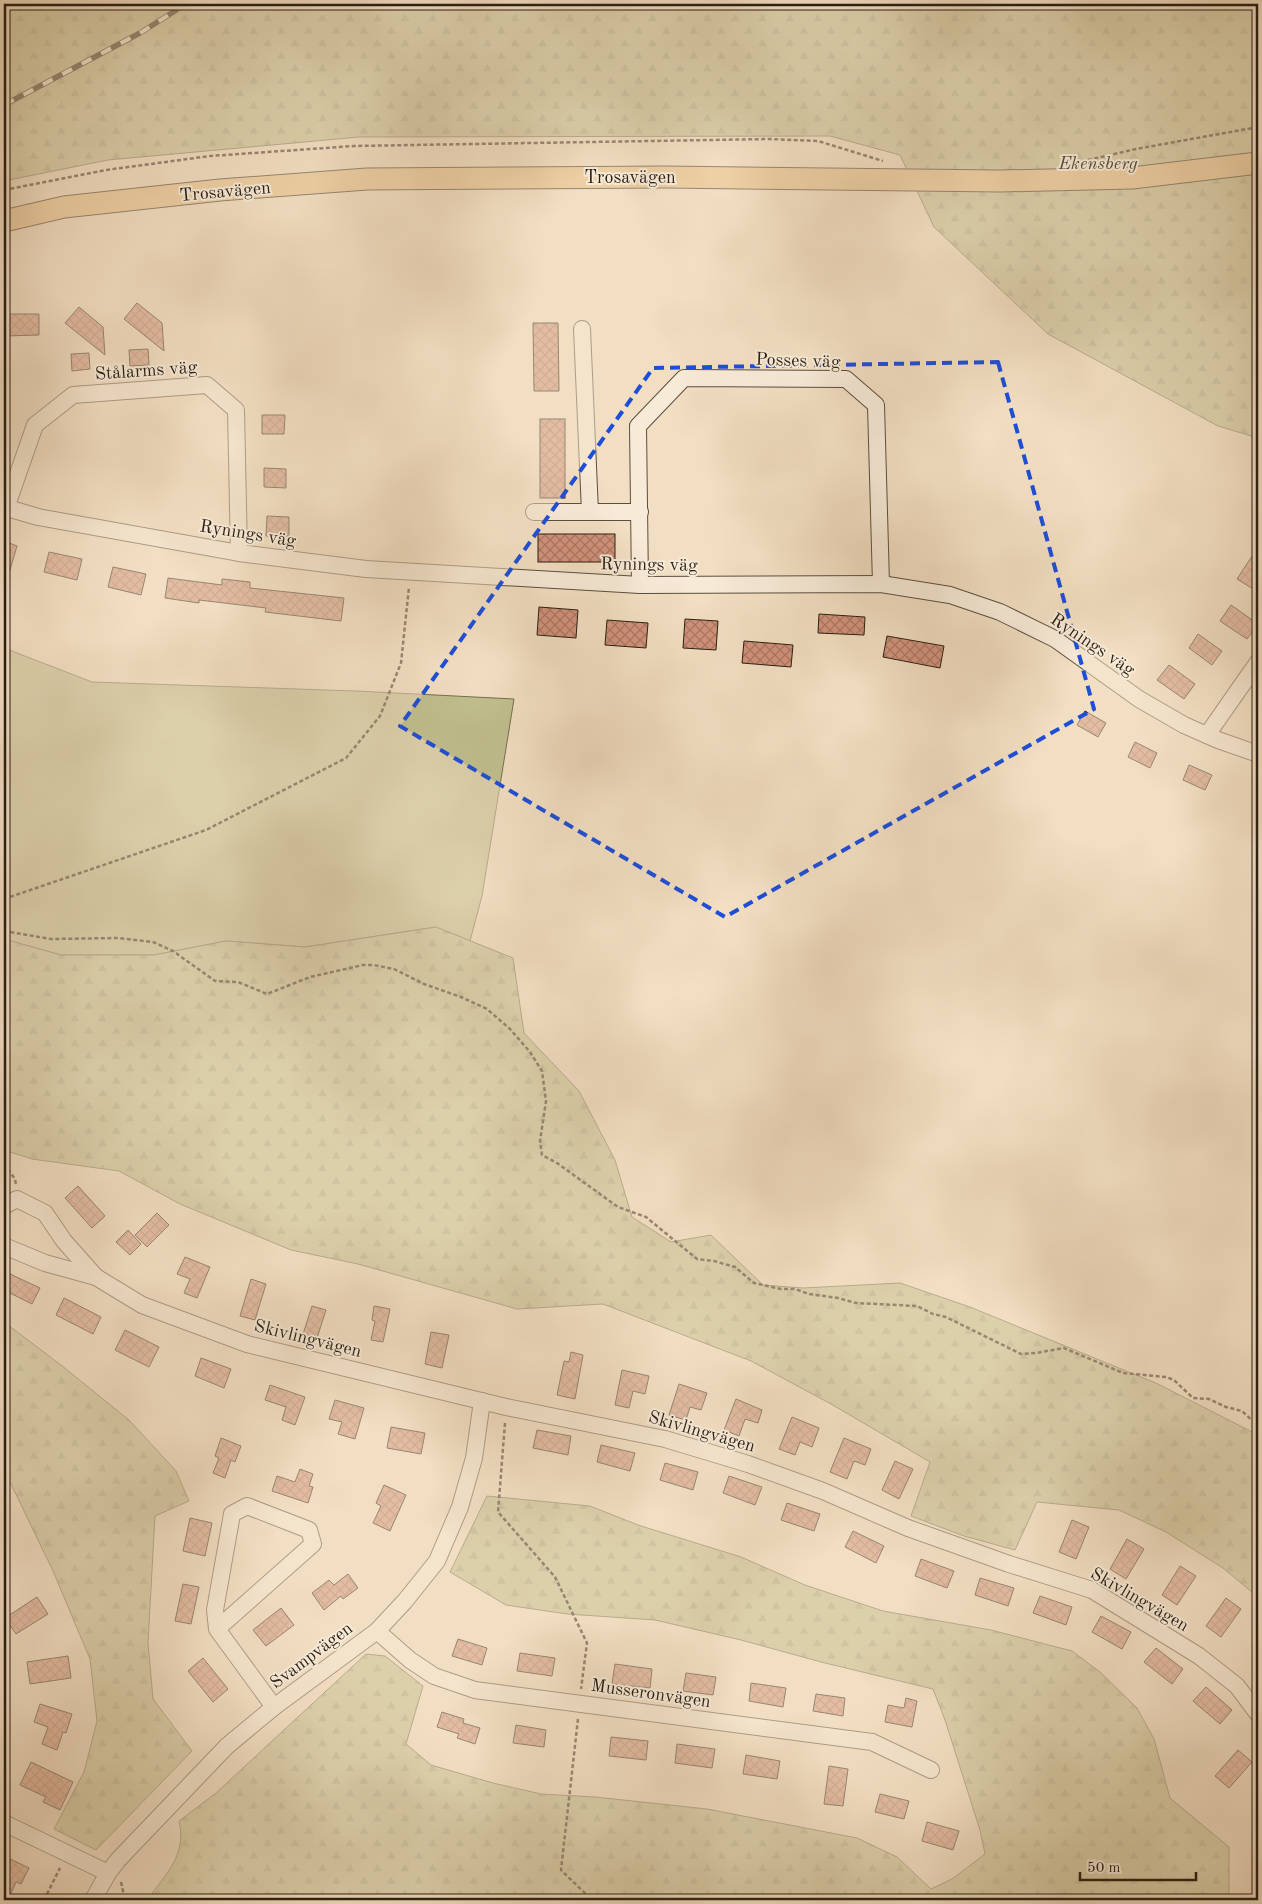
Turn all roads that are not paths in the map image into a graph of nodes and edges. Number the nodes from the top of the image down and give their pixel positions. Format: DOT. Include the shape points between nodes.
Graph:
graph roads {
  1 [pos="1258,163"];
  2 [pos="4,221"];
  3 [pos="582,329"];
  4 [pos="5,508"];
  5 [pos="534,512"];
  6 [pos="590,512"];
  7 [pos="640,512"];
  8 [pos="239,553"];
  9 [pos="881,584"];
  10 [pos="640,585"];
  11 [pos="1258,662"];
  12 [pos="1206,735"];
  13 [pos="1258,754"];
  14 [pos="10,1202"];
  15 [pos="4,1246"];
  16 [pos="96,1277"];
  17 [pos="482,1401"];
  18 [pos="217,1629"];
  19 [pos="377,1631"];
  20 [pos="274,1707"];
  21 [pos="1258,1714"];
  22 [pos="931,1770"];
  23 [pos="4,1823"];
  24 [pos="108,1873"];
  25 [pos="93,1900"];
  1 -- 2 [label="main road, Trosavägen" via="1132,178 1001,181 665,177 367,179 220,190 64,207"];
  3 -- 6 [label="street"];
  4 -- 8 [label="street, Rynings väg" via="38,517"];
  4 -- 8 [label="street, Stålarms väg" via="35,425 73,395 207,385 236,410"];
  5 -- 6 [label="street"];
  6 -- 7 [label="street"];
  7 -- 9 [label="street, Posses väg" via="638,426 684,378 846,379 876,405"];
  7 -- 10 [label="street, Posses väg"];
  8 -- 10 [label="street, Rynings väg" via="366,569"];
  9 -- 10 [label="street, Rynings väg"];
  9 -- 12 [label="street, Rynings väg" via="950,595 1000,612 1054,639 1138,700"];
  11 -- 12 [label="street"];
  12 -- 13 [label="street, Rynings väg"];
  14 -- 16 [label="street, Skivlingvägen" via="46,1213 64,1241"];
  15 -- 16 [label="street, Skivlingvägen" via="45,1263"];
  16 -- 17 [label="street, Skivlingvägen" via="142,1305 247,1344"];
  17 -- 19 [label="street, Svampvägen" via="474,1458 460,1507 437,1561"];
  17 -- 21 [label="street, Skivlingvägen" via="665,1439 748,1464 823,1491 908,1528 1092,1590 1199,1656 1237,1686"];
  18 -- 18 [label="street" via="214,1610 232,1514 247,1506 309,1530 313,1544"];
  18 -- 20 [label="street"];
  19 -- 20 [label="street, Svampvägen"];
  19 -- 22 [label="street, Musseronvägen" via="434,1676 475,1690 872,1742"];
  20 -- 24 [label="street, Svampvägen" via="227,1746"];
  23 -- 24 [label="street"];
  24 -- 25 [label="street, Svampvägen"];
}
